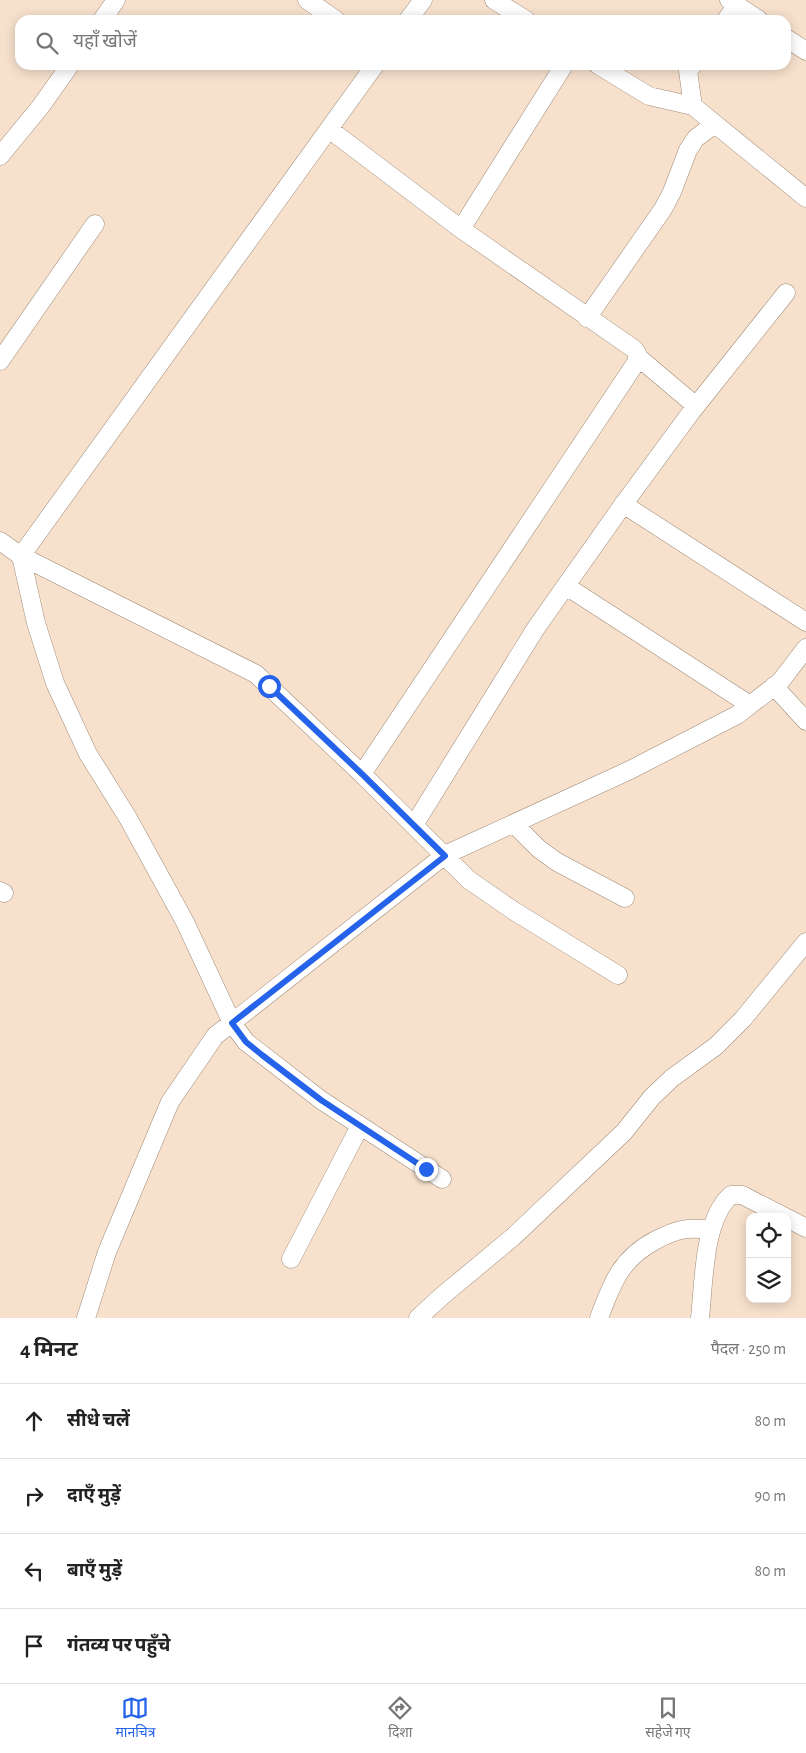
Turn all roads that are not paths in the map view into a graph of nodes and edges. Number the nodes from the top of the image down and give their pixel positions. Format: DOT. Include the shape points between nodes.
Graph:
graph roads {
  1 [pos="116,0"];
  2 [pos="307,0"];
  3 [pos="423,0"];
  4 [pos="494,0"];
  5 [pos="733,3"];
  6 [pos="106,15"];
  7 [pos="329,15"];
  8 [pos="412,15"];
  9 [pos="518,15"];
  10 [pos="728,15"];
  11 [pos="751,15"];
  12 [pos="791,41"];
  13 [pos="806,51"];
  14 [pos="66,70"];
  15 [pos="371,70"];
  16 [pos="561,70"];
  17 [pos="606,70"];
  18 [pos="689,70"];
  19 [pos="693,106"];
  20 [pos="715,124"];
  21 [pos="329,130"];
  22 [pos="0,156"];
  23 [pos="806,198"];
  24 [pos="95,224"];
  25 [pos="461,229"];
  26 [pos="786,293"];
  27 [pos="587,318"];
  28 [pos="638,357"];
  29 [pos="0,361"];
  30 [pos="696,406"];
  31 [pos="623,504"];
  32 [pos="0,541"];
  33 [pos="21,556"];
  34 [pos="566,586"];
  35 [pos="806,622"];
  36 [pos="806,648"];
  37 [pos="774,686"];
  38 [pos="750,704"];
  39 [pos="806,721"];
  40 [pos="362,774"];
  41 [pos="514,824"];
  42 [pos="414,825"];
  43 [pos="445,856"];
  44 [pos="625,898"];
  45 [pos="806,942"];
  46 [pos="618,975"];
  47 [pos="232,1023"];
  48 [pos="360,1126"];
  49 [pos="442,1179"];
  50 [pos="778,1213"];
  51 [pos="791,1220"];
  52 [pos="806,1228"];
  53 [pos="711,1230"];
  54 [pos="291,1259"];
  55 [pos="86,1318"];
  56 [pos="418,1318"];
  57 [pos="598,1318"];
  58 [pos="700,1318"];
  1 -- 6 [label="street"];
  2 -- 7 [label="street"];
  3 -- 8 [label="street"];
  4 -- 9 [label="street"];
  5 -- 10 [label="street"];
  5 -- 11 [label="street"];
  12 -- 13 [label="street"];
  14 -- 22 [label="street"];
  15 -- 21 [label="street"];
  16 -- 25 [label="street"];
  17 -- 19 [label="street" via="649,96"];
  18 -- 19 [label="street"];
  19 -- 20 [label="street"];
  20 -- 23 [label="street"];
  20 -- 27 [label="street" via="696,138 688,150 663,209"];
  21 -- 25 [label="street"];
  21 -- 33 [label="street"];
  24 -- 29 [label="street"];
  25 -- 27 [label="street"];
  26 -- 30 [label="street"];
  27 -- 28 [label="street" via="634,349"];
  28 -- 30 [label="street"];
  28 -- 40 [label="street"];
  30 -- 31 [label="street"];
  31 -- 34 [label="street"];
  31 -- 35 [label="street"];
  32 -- 33 [label="street"];
  33 -- 40 [label="street" via="256,674"];
  33 -- 47 [label="street" via="36,623 55,683 88,754 128,818 185,922"];
  34 -- 38 [label="street"];
  34 -- 42 [label="street" via="536,628"];
  36 -- 37 [label="street"];
  37 -- 38 [label="street"];
  37 -- 39 [label="street"];
  38 -- 41 [label="street" via="738,715"];
  40 -- 42 [label="street"];
  41 -- 43 [label="street"];
  41 -- 44 [label="street" via="557,862"];
  42 -- 43 [label="street"];
  43 -- 46 [label="street" via="492,896"];
  43 -- 47 [label="street"];
  45 -- 56 [label="street" via="743,1019 716,1046 672,1078 624,1132 513,1237"];
  47 -- 48 [label="street" via="246,1042 262,1055"];
  47 -- 55 [label="street" via="215,1036 170,1102 107,1252"];
  48 -- 49 [label="street"];
  48 -- 54 [label="street"];
  50 -- 53 [label="street" via="734,1194 724,1201"];
  51 -- 52 [label="street"];
  53 -- 57 [label="street" via="689,1228 669,1233 629,1258 618,1273"];
  53 -- 58 [label="street"];
}
